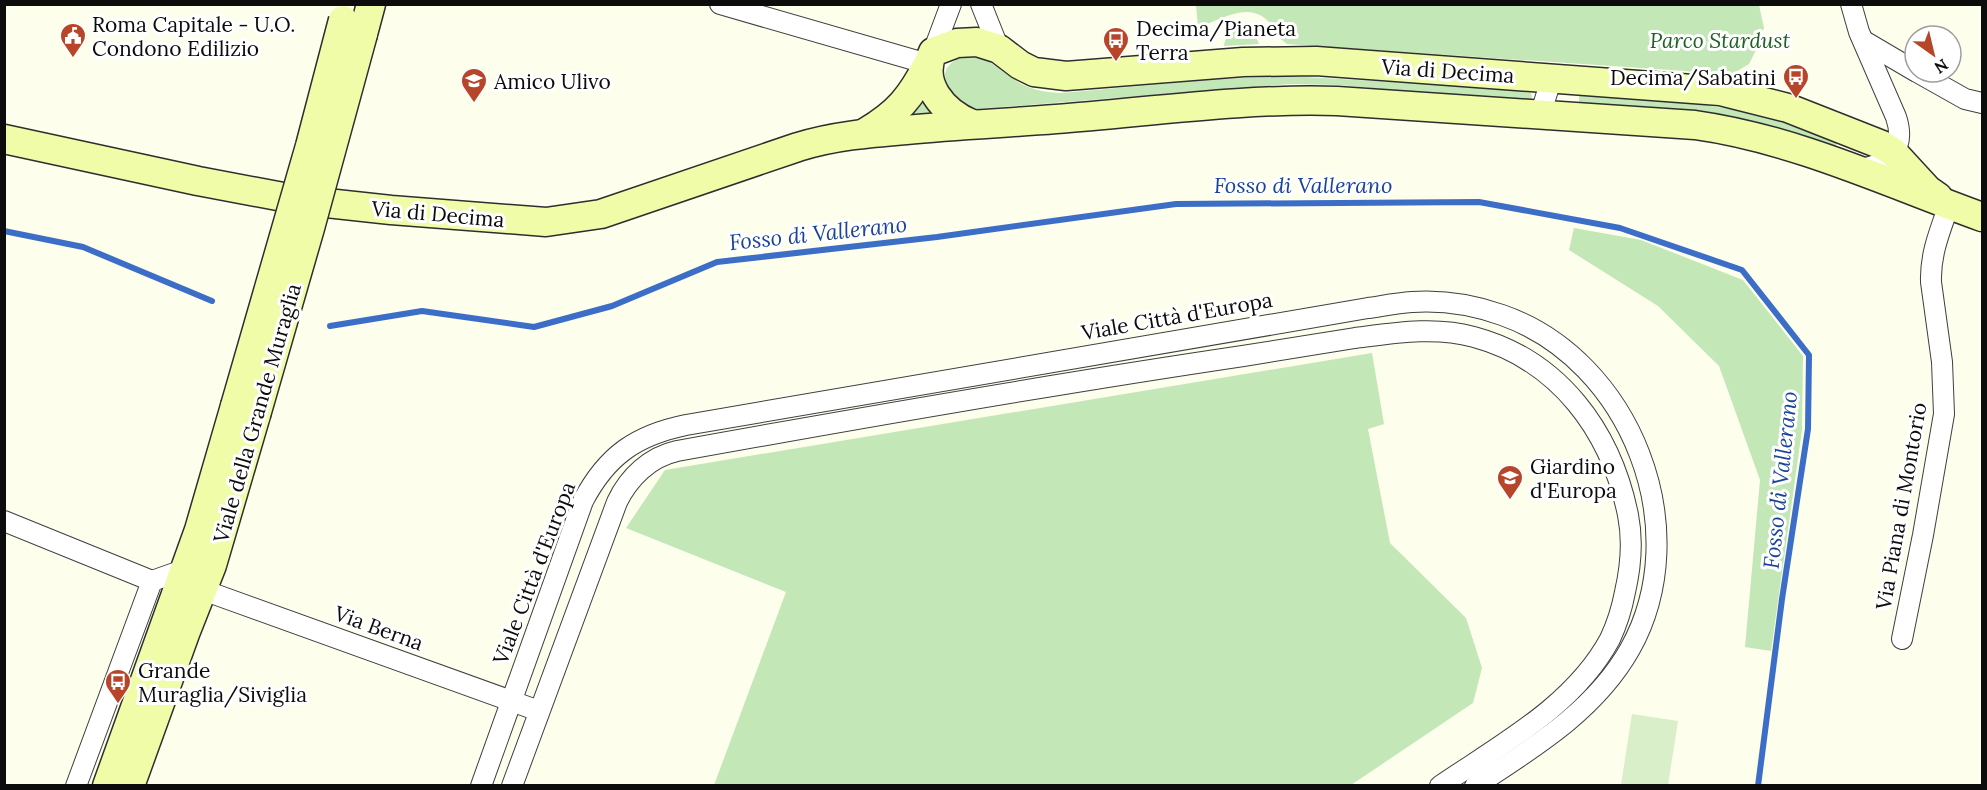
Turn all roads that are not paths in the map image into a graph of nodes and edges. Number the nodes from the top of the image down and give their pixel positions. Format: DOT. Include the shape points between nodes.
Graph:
graph roads {
  1 [pos="371,4"];
  2 [pos="720,4"];
  3 [pos="951,4"];
  4 [pos="981,4"];
  5 [pos="1851,4"];
  6 [pos="351,19"];
  7 [pos="1864,41"];
  8 [pos="999,49"];
  9 [pos="931,58"];
  10 [pos="1903,64"];
  11 [pos="1547,79"];
  12 [pos="1939,84"];
  13 [pos="1983,103"];
  14 [pos="1540,115"];
  15 [pos="972,124"];
  16 [pos="864,133"];
  17 [pos="4,139"];
  18 [pos="1893,152"];
  19 [pos="1856,170"];
  20 [pos="1949,205"];
  21 [pos="1983,217"];
  22 [pos="4,521"];
  23 [pos="152,580"];
  24 [pos="194,580"];
  25 [pos="1902,639"];
  26 [pos="511,702"];
  27 [pos="538,711"];
  28 [pos="1474,762"];
  29 [pos="1481,784"];
  30 [pos="76,786"];
  31 [pos="107,786"];
  32 [pos="130,786"];
  33 [pos="482,786"];
  34 [pos="512,786"];
  35 [pos="1440,786"];
  1 -- 6 [label="street, Viale della Grande Muraglia"];
  2 -- 9 [label="street"];
  3 -- 9 [label="street"];
  4 -- 8 [label="street"];
  5 -- 7 [label="street"];
  6 -- 24 [label="street, Viale della Grande Muraglia, bridge" via="306,157 246,411 202,520"];
  7 -- 10 [label="street"];
  7 -- 18 [label="street" via="1898,124 1900,137"];
  8 -- 9 [label="street, Via di Decima" via="965,42"];
  8 -- 11 [label="street, Via di Decima" via="1026,68 1066,76 1243,62 1316,61"];
  9 -- 15 [label="street" via="930,81 940,101 951,114"];
  9 -- 16 [label="street, Via di Decima" via="910,97"];
  11 -- 14 [label="street" via="1548,90"];
  11 -- 18 [label="street, Via di Decima" via="1740,95 1803,113"];
  12 -- 13 [label="street" via="1965,99"];
  14 -- 15 [label="street, Via di Decima" via="1296,99"];
  14 -- 19 [label="street, Via di Decima" via="1726,130"];
  15 -- 16 [label="street, Via di Decima"];
  16 -- 17 [label="street, Via di Decima" via="798,147 600,214 546,222 299,200"];
  18 -- 19 [label="street" via="1878,166"];
  18 -- 20 [label="street, Via di Decima" via="1928,190"];
  19 -- 20 [label="street, Via di Decima"];
  20 -- 21 [label="street, Via di Decima"];
  20 -- 25 [label="street, Via Piana di Montorio" via="1931,270 1944,414"];
  22 -- 23 [label="street"];
  23 -- 24 [label="street"];
  23 -- 30 [label="street"];
  24 -- 26 [label="street, Via Berna"];
  24 -- 31 [label="street, Viale della Grande Muraglia"];
  24 -- 32 [label="street, Viale della Grande Muraglia" via="179,651"];
  26 -- 27 [label="street, Via Berna"];
  26 -- 29 [label="street, Viale Città d'Europa" via="587,495 599,475 623,450 648,435 686,425 1131,348 1368,308 1436,302 1484,309 1509,318 1553,342 1582,366 1610,400 1637,443 1654,510 1654,581 1642,622 1624,659 1587,704 1557,731"];
  26 -- 33 [label="street, Viale Città d'Europa"];
  27 -- 28 [label="street" via="622,493 644,467 670,452 1103,377 1345,340 1438,331 1473,336 1501,346 1541,370 1569,393 1610,456 1625,500 1631,544 1627,587 1610,639 1598,658 1541,715"];
  27 -- 34 [label="street"];
  28 -- 29 [label="street"];
  28 -- 35 [label="street"];
}
